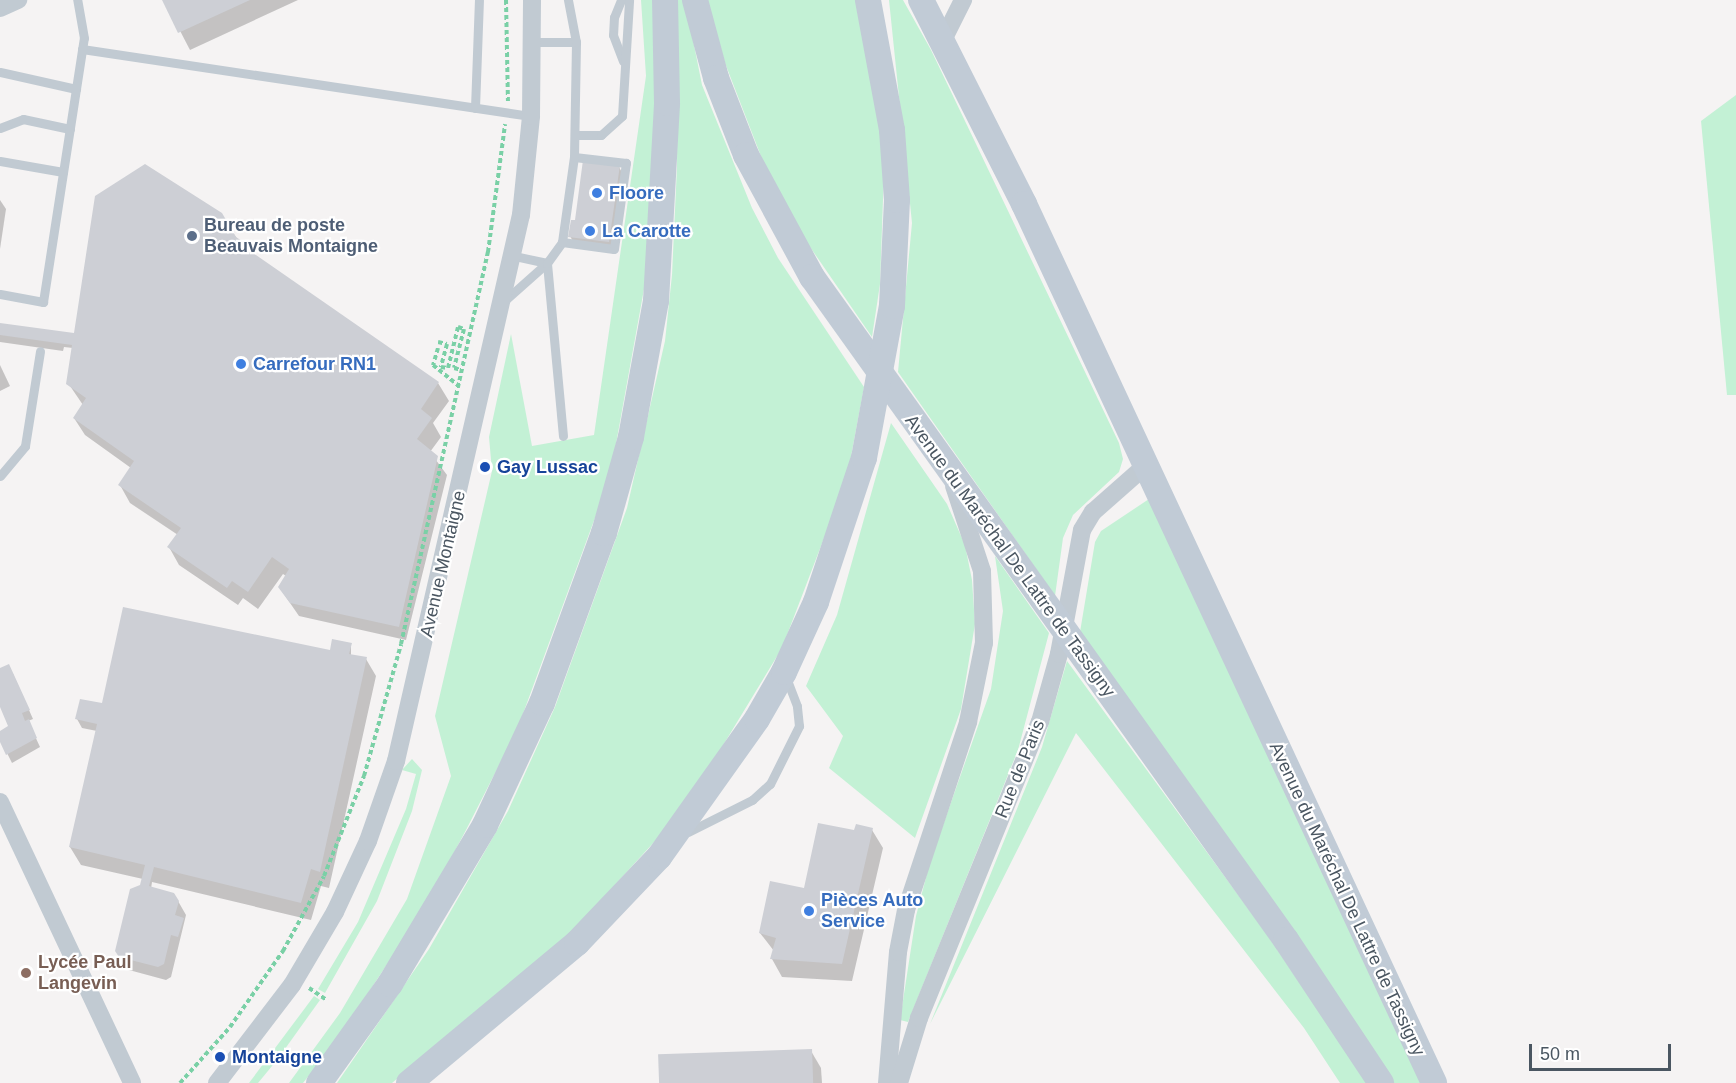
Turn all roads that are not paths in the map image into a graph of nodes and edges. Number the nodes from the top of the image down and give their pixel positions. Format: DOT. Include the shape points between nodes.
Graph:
graph roads {
  1 [pos="18,0"];
  2 [pos="76,0"];
  3 [pos="479,0"];
  4 [pos="532,0"];
  5 [pos="568,0"];
  6 [pos="621,0"];
  7 [pos="628,0"];
  8 [pos="665,0"];
  9 [pos="695,0"];
  10 [pos="868,0"];
  11 [pos="880,0"];
  12 [pos="921,0"];
  13 [pos="963,0"];
  14 [pos="0,8"];
  15 [pos="943,40"];
  16 [pos="533,42"];
  17 [pos="576,42"];
  18 [pos="82,49"];
  19 [pos="623,61"];
  20 [pos="0,72"];
  21 [pos="885,79"];
  22 [pos="76,88"];
  23 [pos="476,108"];
  24 [pos="531,116"];
  25 [pos="0,128"];
  26 [pos="70,129"];
  27 [pos="575,135"];
  28 [pos="574,157"];
  29 [pos="0,161"];
  30 [pos="63,172"];
  31 [pos="562,243"];
  32 [pos="513,256"];
  33 [pos="547,264"];
  34 [pos="0,294"];
  35 [pos="504,301"];
  36 [pos="40,351"];
  37 [pos="563,436"];
  38 [pos="947,467"];
  39 [pos="1144,467"];
  40 [pos="0,476"];
  41 [pos="784,672"];
  42 [pos="0,802"];
  43 [pos="659,857"];
  44 [pos="132,1083"];
  45 [pos="217,1083"];
  46 [pos="319,1083"];
  47 [pos="409,1083"];
  48 [pos="887,1083"];
  49 [pos="899,1083"];
  50 [pos="1381,1083"];
  51 [pos="1434,1083"];
  1 -- 14 [label="street"];
  2 -- 18 [label="lane" via="84,30"];
  3 -- 23 [label="lane"];
  4 -- 16 [label="street, Avenue Montaigne"];
  5 -- 17 [label="lane"];
  6 -- 19 [label="lane" via="614,17 613,35"];
  7 -- 19 [label="lane" via="629,39"];
  8 -- 46 [label="main road" via="667,115 655,309 631,437 604,533 542,703 484,825 405,961"];
  9 -- 38 [label="main road, Avenue du Maréchal De Lattre de Tassigny" via="716,78 749,163 796,251 852,337"];
  10 -- 21 [label="main road"];
  11 -- 21 [label="lane"];
  12 -- 15 [label="main road, Avenue du Maréchal De Lattre de Tassigny"];
  13 -- 15 [label="street"];
  15 -- 39 [label="main road, Avenue du Maréchal De Lattre de Tassigny" via="1024,204"];
  16 -- 17 [label="lane"];
  16 -- 24 [label="street, Avenue Montaigne"];
  17 -- 27 [label="lane"];
  18 -- 22 [label="lane"];
  18 -- 23 [label="lane"];
  19 -- 27 [label="lane" via="620,120 601,135"];
  20 -- 22 [label="lane"];
  21 -- 41 [label="main road" via="897,209 884,358 847,517 816,602"];
  22 -- 26 [label="lane"];
  23 -- 24 [label="lane"];
  24 -- 32 [label="street, Avenue Montaigne"];
  25 -- 26 [label="lane" via="23,119"];
  26 -- 30 [label="lane"];
  27 -- 28 [label="lane"];
  28 -- 31 [label="lane"];
  28 -- 31 [label="lane" via="626,163 623,185 614,249"];
  29 -- 30 [label="lane"];
  30 -- 34 [label="lane" via="43,302"];
  31 -- 33 [label="lane"];
  32 -- 33 [label="lane"];
  32 -- 35 [label="street, Avenue Montaigne"];
  33 -- 35 [label="lane"];
  33 -- 37 [label="lane"];
  35 -- 45 [label="street, Avenue Montaigne" via="407,718 380,809 347,887 313,951 265,1023"];
  36 -- 40 [label="lane" via="25,446"];
  38 -- 48 [label="street" via="979,555 986,606 984,643 968,722 906,910 898,952"];
  38 -- 50 [label="main road, Avenue du Maréchal De Lattre de Tassigny" via="1298,957"];
  39 -- 49 [label="street, Rue de Paris" via="1093,512 1082,530 1059,654 1040,722 919,1018"];
  39 -- 51 [label="main road, Avenue du Maréchal De Lattre de Tassigny"];
  41 -- 43 [label="main road" via="720,776"];
  41 -- 43 [label="lane" via="797,706 799,726 770,784 752,800 692,829"];
  42 -- 44 [label="street"];
  43 -- 47 [label="main road" via="570,949"];
}
